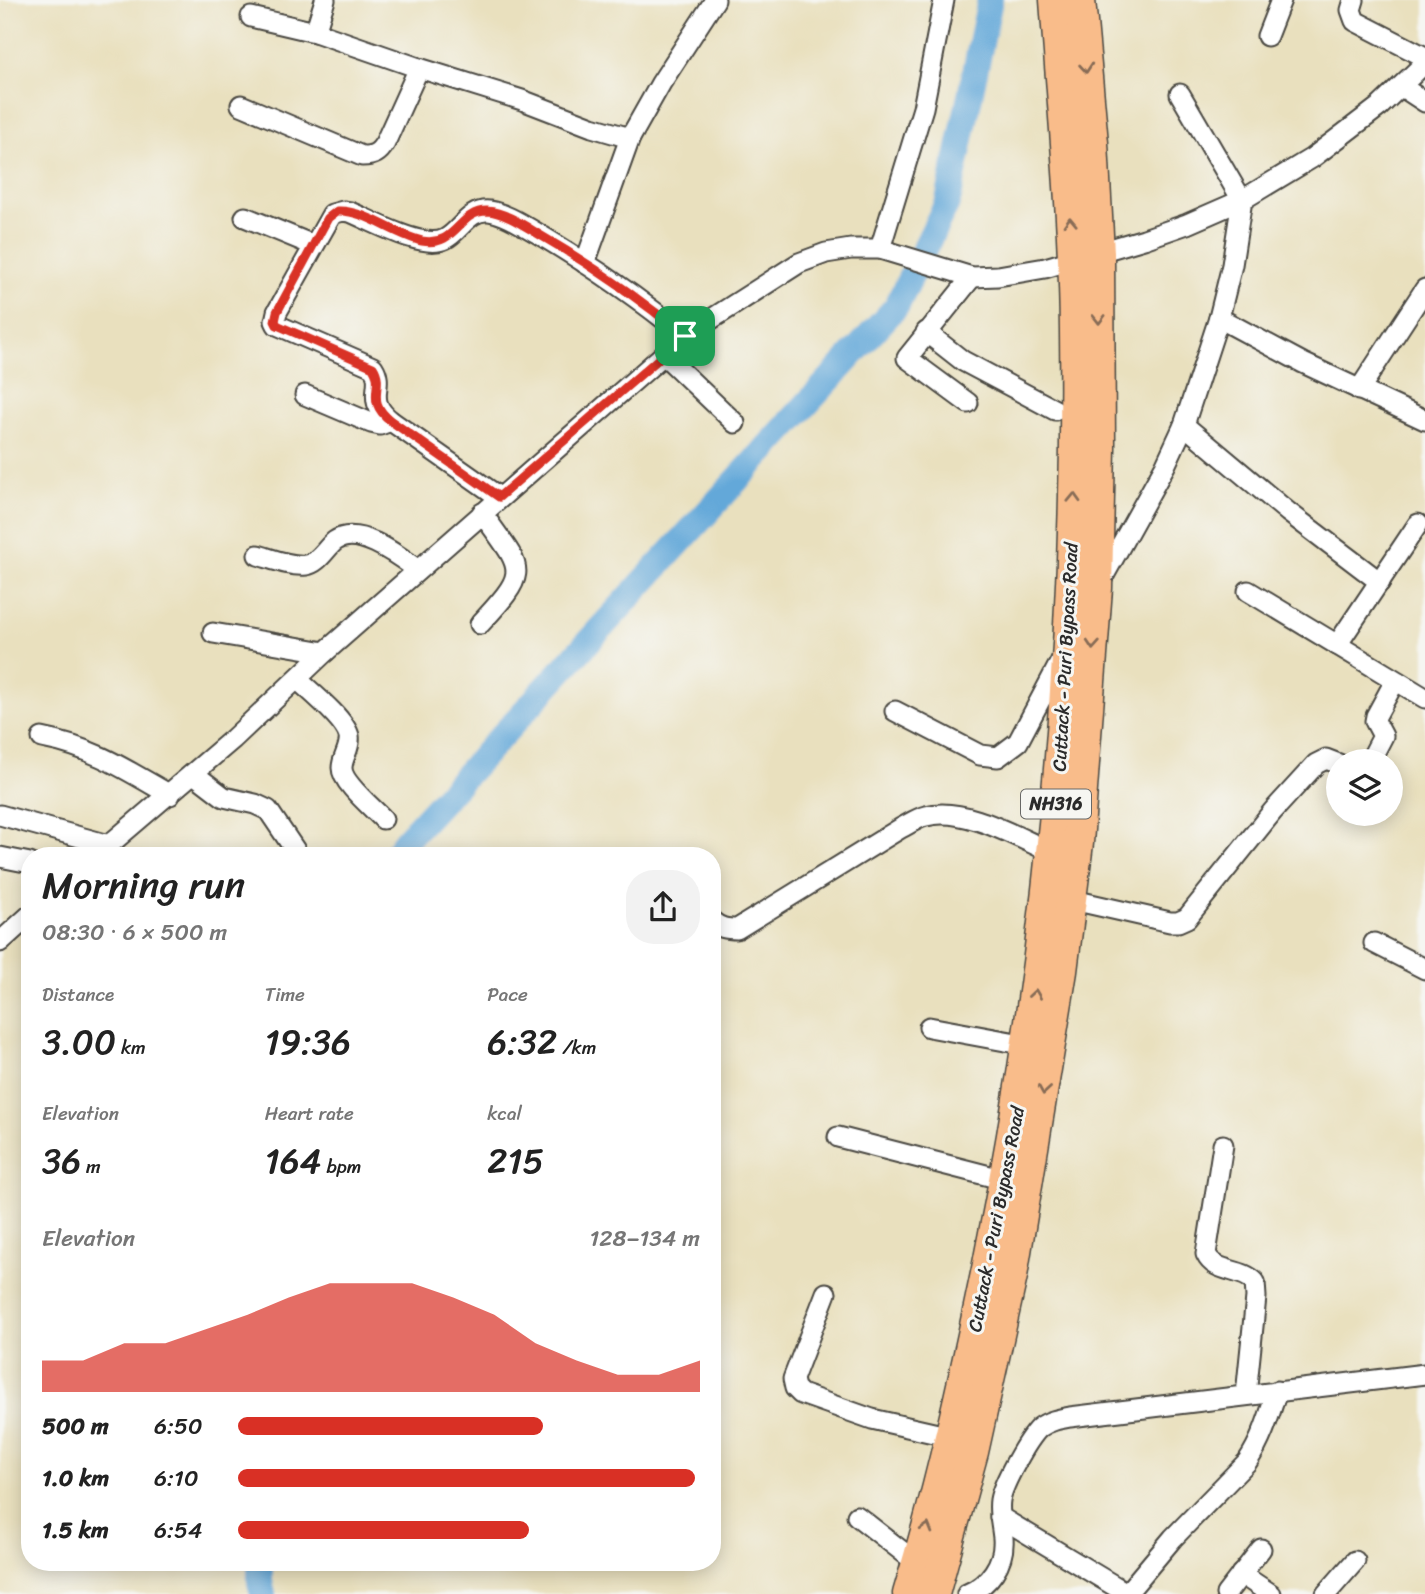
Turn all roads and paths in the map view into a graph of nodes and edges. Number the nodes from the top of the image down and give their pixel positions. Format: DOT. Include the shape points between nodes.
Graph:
graph roads {
  1 [pos="325,0"];
  2 [pos="715,0"];
  3 [pos="944,0"];
  4 [pos="1055,0"];
  5 [pos="1080,0"];
  6 [pos="1281,0"];
  7 [pos="1354,0"];
  8 [pos="251,18"];
  9 [pos="316,32"];
  10 [pos="1267,36"];
  11 [pos="1425,57"];
  12 [pos="1425,63"];
  13 [pos="419,68"];
  14 [pos="1402,87"];
  15 [pos="1180,94"];
  16 [pos="1425,102"];
  17 [pos="240,105"];
  18 [pos="630,138"];
  19 [pos="1242,201"];
  20 [pos="245,217"];
  21 [pos="313,244"];
  22 [pos="885,251"];
  23 [pos="1085,256"];
  24 [pos="585,263"];
  25 [pos="964,274"];
  26 [pos="1425,289"];
  27 [pos="1219,318"];
  28 [pos="926,332"];
  29 [pos="685,336"];
  30 [pos="664,355"];
  31 [pos="1359,390"];
  32 [pos="305,395"];
  33 [pos="968,403"];
  34 [pos="1055,410"];
  35 [pos="1425,420"];
  36 [pos="391,421"];
  37 [pos="735,423"];
  38 [pos="1184,425"];
  39 [pos="499,497"];
  40 [pos="482,513"];
  41 [pos="1418,524"];
  42 [pos="258,555"];
  43 [pos="418,570"];
  44 [pos="1380,582"];
  45 [pos="1097,588"];
  46 [pos="1248,591"];
  47 [pos="480,624"];
  48 [pos="213,633"];
  49 [pos="1069,645"];
  50 [pos="1337,645"];
  51 [pos="325,652"];
  52 [pos="298,679"];
  53 [pos="1395,681"];
  54 [pos="1425,698"];
  55 [pos="895,711"];
  56 [pos="42,738"];
  57 [pos="1376,749"];
  58 [pos="1326,761"];
  59 [pos="194,774"];
  60 [pos="170,795"];
  61 [pos="0,815"];
  62 [pos="383,819"];
  63 [pos="89,847"];
  64 [pos="109,847"];
  65 [pos="293,847"];
  66 [pos="1051,852"];
  67 [pos="0,857"];
  68 [pos="21,861"];
  69 [pos="1073,900"];
  70 [pos="21,923"];
  71 [pos="721,927"];
  72 [pos="0,942"];
  73 [pos="1374,943"];
  74 [pos="1425,969"];
  75 [pos="929,1027"];
  76 [pos="1027,1045"];
  77 [pos="838,1137"];
  78 [pos="1223,1145"];
  79 [pos="1005,1180"];
  80 [pos="826,1293"];
  81 [pos="1425,1374"];
  82 [pos="1277,1391"];
  83 [pos="1245,1395"];
  84 [pos="951,1437"];
  85 [pos="857,1516"];
  86 [pos="1000,1517"];
  87 [pos="1261,1549"];
  88 [pos="1355,1561"];
  89 [pos="917,1563"];
  90 [pos="1241,1574"];
  91 [pos="980,1592"];
  92 [pos="908,1594"];
  93 [pos="934,1594"];
  94 [pos="1127,1594"];
  95 [pos="1226,1594"];
  96 [pos="1271,1594"];
  97 [pos="1326,1594"];
  1 -- 9 [label="street"];
  2 -- 18 [label="street"];
  3 -- 22 [label="street" via="923,108"];
  23 -- 4 [label="highway, Cuttack - Puri Bypass Road / NH316, one-way" via="1069,180"];
  5 -- 23 [label="highway, Cuttack - Puri Bypass Road / NH316, one-way" via="1093,143"];
  6 -- 10 [label="street"];
  7 -- 11 [label="street" via="1355,21"];
  8 -- 9 [label="street"];
  9 -- 13 [label="street"];
  12 -- 14 [label="street"];
  13 -- 17 [label="street" via="385,143 372,156 362,156"];
  13 -- 18 [label="street"];
  14 -- 16 [label="street"];
  14 -- 19 [label="street" via="1312,158"];
  15 -- 19 [label="street"];
  18 -- 24 [label="street"];
  19 -- 23 [label="street" via="1187,224"];
  19 -- 27 [label="street"];
  20 -- 21 [label="street"];
  21 -- 24 [label="street" via="337,211 410,237 439,242 477,212 489,211 528,228"];
  21 -- 36 [label="street" via="275,321 373,367 379,411"];
  22 -- 25 [label="street"];
  22 -- 29 [label="street" via="851,249 799,264"];
  23 -- 25 [label="street" via="1017,274"];
  23 -- 45 [label="highway, Cuttack - Puri Bypass Road / NH316, one-way" via="1100,448"];
  49 -- 23 [label="highway, Cuttack - Puri Bypass Road / NH316, one-way" via="1075,329"];
  24 -- 29 [label="street"];
  25 -- 28 [label="street"];
  26 -- 31 [label="street"];
  27 -- 31 [label="street"];
  27 -- 38 [label="street"];
  28 -- 33 [label="street" via="907,358"];
  28 -- 34 [label="street" via="963,360"];
  29 -- 30 [label="street"];
  30 -- 37 [label="street"];
  30 -- 39 [label="street"];
  31 -- 35 [label="street"];
  32 -- 36 [label="street" via="371,423"];
  36 -- 39 [label="street"];
  38 -- 44 [label="street"];
  38 -- 45 [label="street"];
  39 -- 40 [label="street"];
  40 -- 43 [label="street"];
  40 -- 47 [label="street" via="510,552 517,575 508,594"];
  41 -- 44 [label="street"];
  42 -- 43 [label="street" via="310,565 337,540 354,536 393,552"];
  43 -- 51 [label="street"];
  44 -- 50 [label="street"];
  45 -- 69 [label="highway, Cuttack - Puri Bypass Road / NH316, one-way"];
  46 -- 50 [label="street"];
  48 -- 51 [label="street"];
  49 -- 55 [label="street" via="1018,742 999,757 980,755"];
  49 -- 66 [label="highway, Cuttack - Puri Bypass Road / NH316"];
  50 -- 53 [label="street"];
  51 -- 52 [label="street"];
  52 -- 59 [label="street"];
  52 -- 62 [label="street" via="349,735 342,765 345,779"];
  53 -- 54 [label="street"];
  53 -- 57 [label="street" via="1376,716 1383,736"];
  56 -- 60 [label="street" via="85,748"];
  58 -- 69 [label="street" via="1316,764 1273,811 1187,918 1170,922"];
  59 -- 60 [label="street"];
  59 -- 65 [label="street" via="224,797 268,810"];
  60 -- 64 [label="street"];
  61 -- 63 [label="street"];
  66 -- 71 [label="street" via="971,818 926,816 737,929"];
  76 -- 66 [label="highway, Cuttack - Puri Bypass Road / NH316, one-way"];
  67 -- 68 [label="street"];
  69 -- 93 [label="highway, Cuttack - Puri Bypass Road / NH316, one-way" via="996,1357"];
  70 -- 72 [label="street"];
  73 -- 74 [label="street"];
  75 -- 76 [label="street"];
  76 -- 79 [label="highway, Cuttack - Puri Bypass Road / NH316"];
  77 -- 79 [label="street"];
  78 -- 83 [label="street" via="1206,1254 1210,1262 1255,1282"];
  79 -- 84 [label="highway, Cuttack - Puri Bypass Road / NH316"];
  80 -- 84 [label="street" via="793,1379 795,1388 872,1419"];
  81 -- 82 [label="street"];
  82 -- 83 [label="street"];
  82 -- 94 [label="street" via="1267,1425 1247,1462 1173,1538"];
  83 -- 86 [label="street" via="1051,1421 1031,1439 1006,1485"];
  89 -- 84 [label="highway, Cuttack - Puri Bypass Road / NH316, one-way"];
  85 -- 89 [label="street"];
  86 -- 91 [label="street" via="1001,1558"];
  86 -- 94 [label="street"];
  87 -- 90 [label="street"];
  88 -- 97 [label="street"];
  89 -- 92 [label="highway, Cuttack - Puri Bypass Road / NH316"];
  90 -- 95 [label="street"];
  90 -- 96 [label="street"];
}
